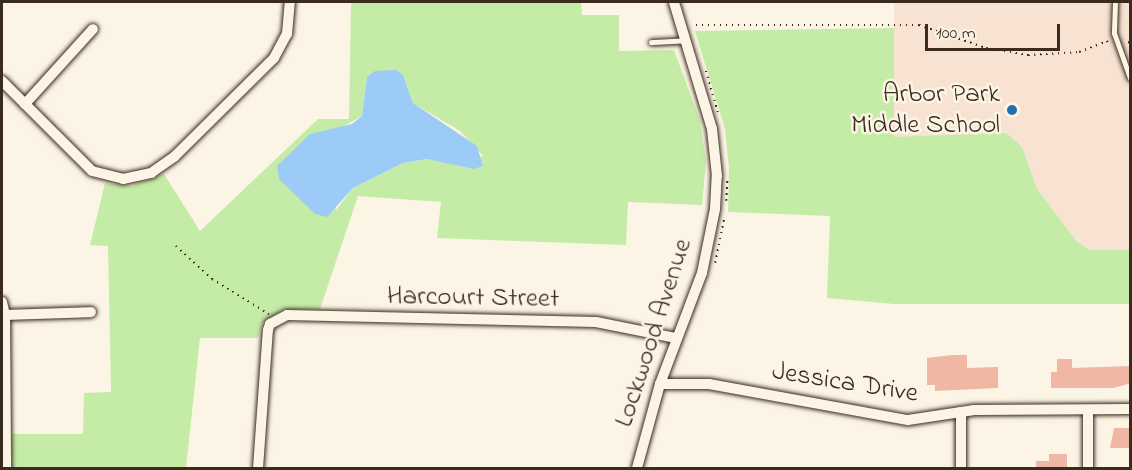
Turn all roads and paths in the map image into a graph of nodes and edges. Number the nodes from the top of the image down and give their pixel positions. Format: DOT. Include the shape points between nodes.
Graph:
graph roads {
  1 [pos="290,2"];
  2 [pos="674,2"];
  3 [pos="1115,2"];
  4 [pos="696,25"];
  5 [pos="93,29"];
  6 [pos="684,40"];
  7 [pos="651,42"];
  8 [pos="1112,44"];
  9 [pos="1131,78"];
  10 [pos="2,81"];
  11 [pos="25,104"];
  12 [pos="176,246"];
  13 [pos="2,302"];
  14 [pos="92,312"];
  15 [pos="3,315"];
  16 [pos="273,322"];
  17 [pos="676,338"];
  18 [pos="660,384"];
  19 [pos="1088,410"];
  20 [pos="1131,410"];
  21 [pos="961,412"];
  22 [pos="6,468"];
  23 [pos="258,468"];
  24 [pos="637,468"];
  25 [pos="960,468"];
  26 [pos="1088,468"];
  1 -- 11 [label="street" via="287,34 274,58 175,156 151,173 123,179 92,171"];
  2 -- 6 [label="street, Lockwood Avenue"];
  3 -- 9 [label="lane" via="1114,33"];
  4 -- 8 [label="path" via="919,25 986,48 1028,56 1079,52 1107,41"];
  5 -- 11 [label="street"];
  6 -- 7 [label="lane"];
  6 -- 17 [label="street, Lockwood Avenue" via="712,129 717,176 702,273"];
  10 -- 11 [label="street"];
  12 -- 16 [label="path" via="212,279"];
  13 -- 15 [label="street"];
  14 -- 15 [label="street"];
  15 -- 22 [label="street"];
  16 -- 17 [label="street, Harcourt Street" via="287,315 596,322"];
  16 -- 23 [label="street"];
  17 -- 18 [label="street, Lockwood Avenue"];
  18 -- 21 [label="street, Jessica Drive" via="709,384 908,420"];
  18 -- 24 [label="street, Lockwood Avenue"];
  19 -- 20 [label="street, Jessica Drive"];
  19 -- 21 [label="street, Jessica Drive"];
  19 -- 26 [label="street"];
  21 -- 25 [label="street"];
}
